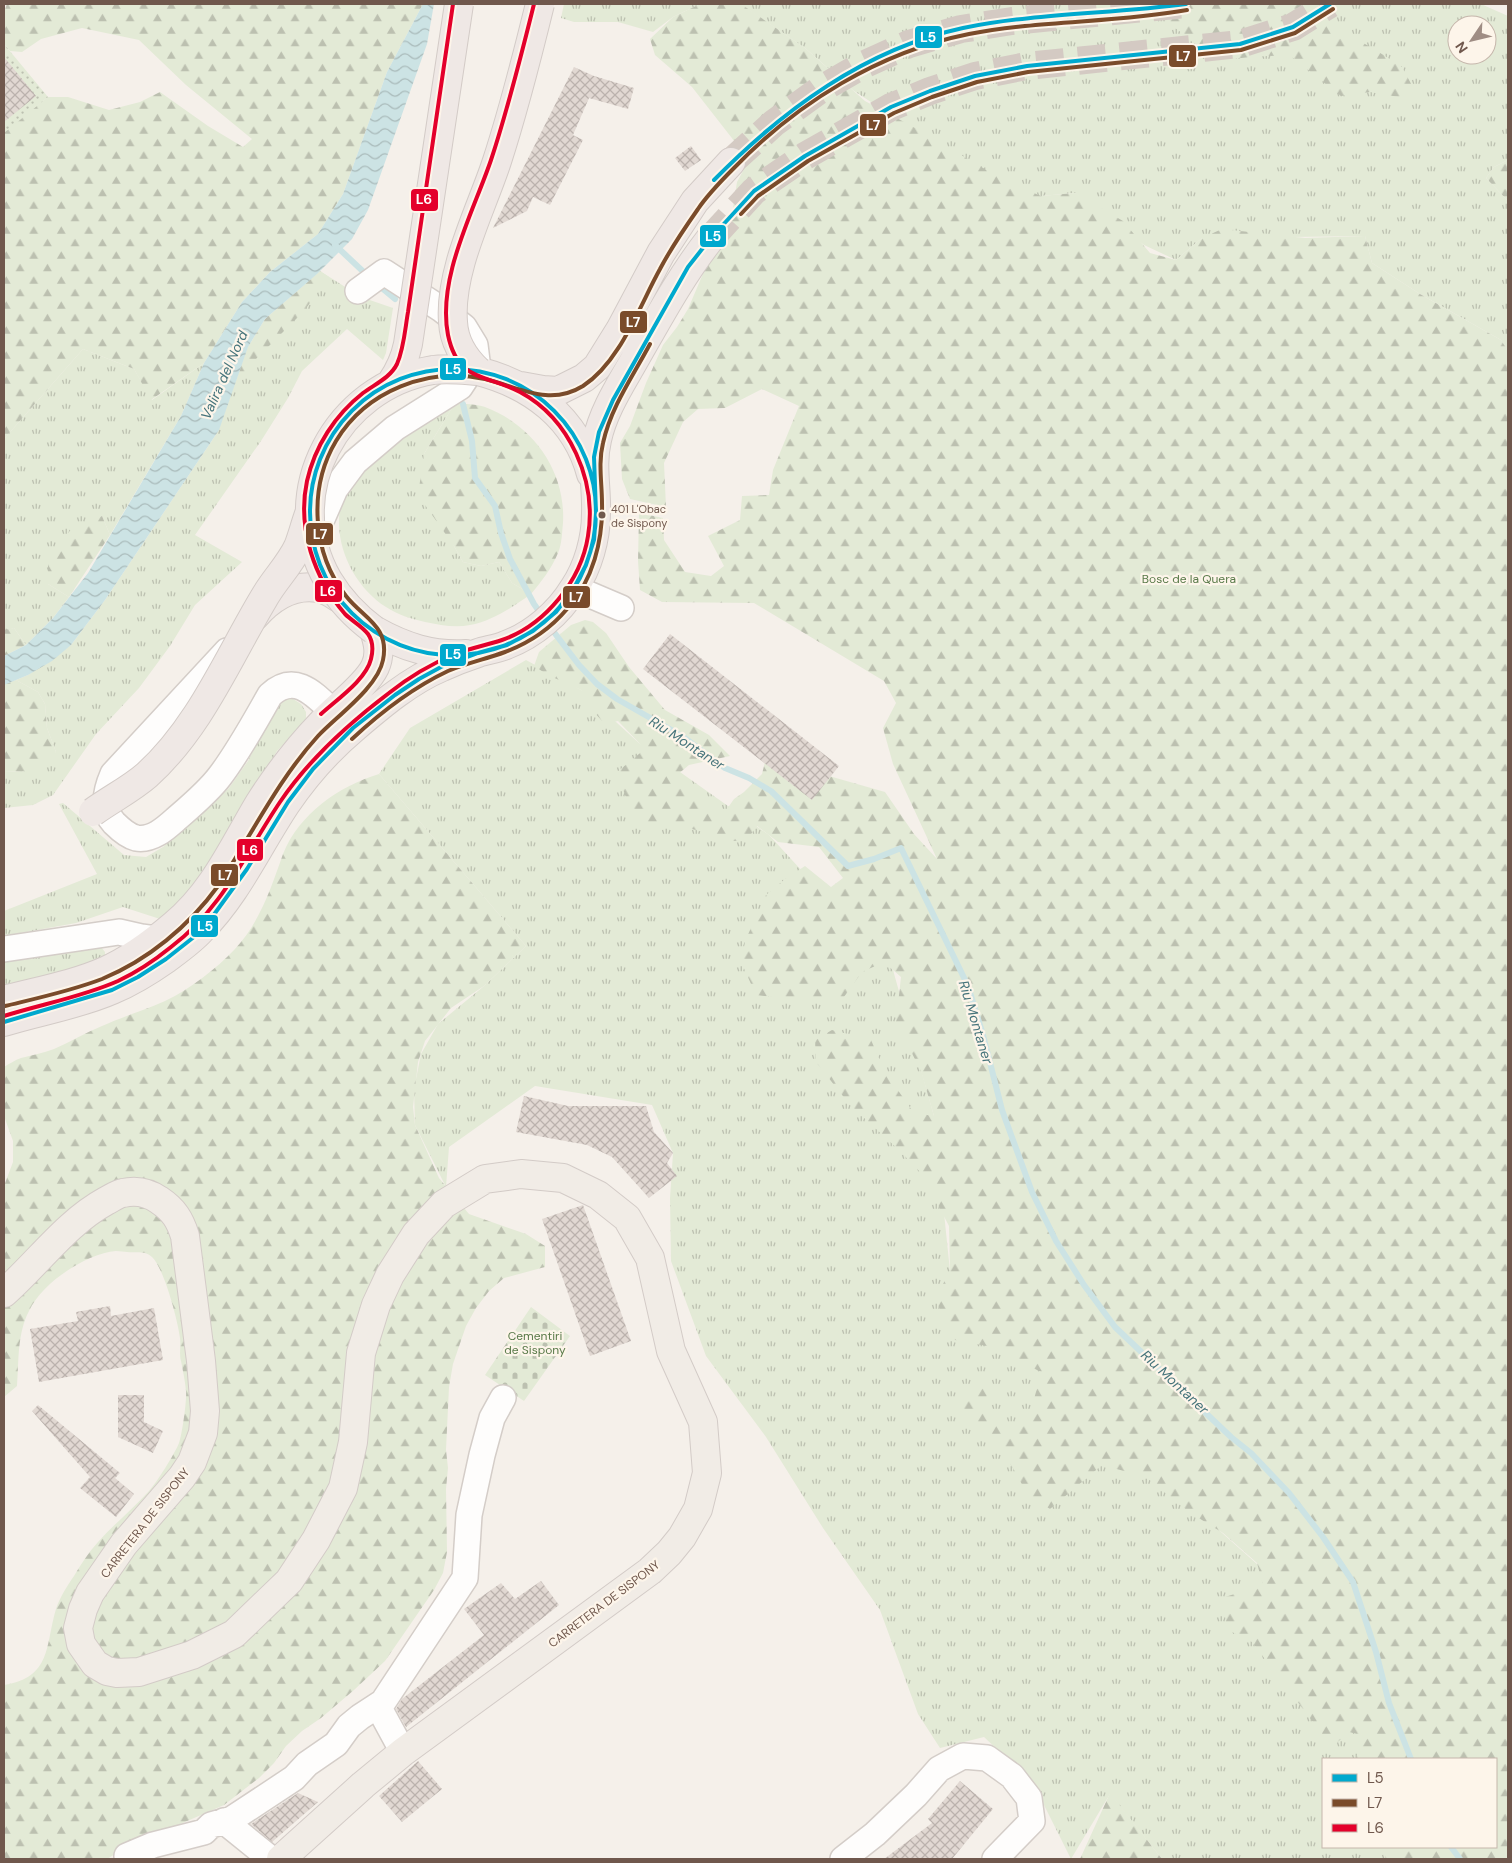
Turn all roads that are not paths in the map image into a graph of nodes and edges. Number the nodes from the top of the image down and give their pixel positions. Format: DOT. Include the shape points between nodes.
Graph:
graph roads {
  1 [pos="459,4"];
  2 [pos="540,4"];
  3 [pos="731,162"];
  4 [pos="710,239"];
  5 [pos="358,291"];
  6 [pos="478,371"];
  7 [pos="391,383"];
  8 [pos="521,386"];
  9 [pos="594,488"];
  10 [pos="310,509"];
  11 [pos="574,588"];
  12 [pos="340,598"];
  13 [pos="621,608"];
  14 [pos="251,621"];
  15 [pos="374,630"];
  16 [pos="478,653"];
  17 [pos="333,712"];
  18 [pos="93,812"];
  19 [pos="210,920"];
  20 [pos="128,934"];
  21 [pos="156,939"];
  22 [pos="4,949"];
  23 [pos="123,962"];
  24 [pos="98,995"];
  25 [pos="4,1000"];
  26 [pos="4,1022"];
  27 [pos="4,1293"];
  28 [pos="503,1398"];
  29 [pos="378,1706"];
  30 [pos="403,1752"];
  31 [pos="224,1821"];
  32 [pos="128,1859"];
  33 [pos="270,1859"];
  34 [pos="281,1859"];
  35 [pos="843,1859"];
  36 [pos="995,1859"];
  1 -- 7 [label="highway, bridge" via="406,358"];
  2 -- 6 [label="highway, bridge" via="520,87 460,264 453,305 456,340 467,361"];
  3 -- 8 [label="highway" via="695,202 661,253 597,367 584,378 558,391"];
  4 -- 9 [label="highway" via="671,294 613,400 596,443"];
  5 -- 17 [label="street" via="384,272 464,327 475,345 477,361 460,387 395,428 355,462 335,490 318,528 281,583 228,650 113,774 106,790 106,810 113,822 136,838 162,831 219,777 270,695 282,686 305,687"];
  6 -- 7 [label="highway, bridge" via="433,370"];
  6 -- 8 [label="highway"];
  7 -- 10 [label="highway, bridge" via="358,405 333,435 316,471"];
  8 -- 9 [label="highway" via="540,398 566,424 587,462"];
  9 -- 11 [label="highway" via="594,540"];
  10 -- 12 [label="highway, bridge" via="318,557"];
  10 -- 14 [label="highway, bridge" via="298,547"];
  11 -- 13 [label="street"];
  11 -- 16 [label="highway" via="556,612 533,631 506,645"];
  12 -- 14 [label="highway, bridge" via="320,588 304,587 283,593 265,604"];
  12 -- 15 [label="highway, bridge" via="355,616"];
  14 -- 18 [label="highway, bridge" via="214,687 165,756 145,776"];
  15 -- 16 [label="highway" via="397,643 422,651 448,655"];
  15 -- 17 [label="highway" via="379,654 375,667"];
  16 -- 19 [label="highway" via="419,679 335,745 288,802 247,869"];
  17 -- 21 [label="highway" via="283,768 204,895"];
  19 -- 21 [label="street"];
  19 -- 24 [label="highway" via="188,942 152,968"];
  20 -- 21 [label="street"];
  20 -- 22 [label="street" via="119,932"];
  20 -- 23 [label="street" via="131,944"];
  21 -- 23 [label="highway"];
  23 -- 24 [label="street"];
  23 -- 25 [label="highway" via="71,983"];
  24 -- 26 [label="highway"];
  27 -- 30 [label="main road, CARRETERA DE SISPONY" via="76,1222 117,1195 131,1191 146,1193 172,1210 180,1221 185,1236 201,1361 205,1411 203,1433 192,1462 182,1477 124,1544 90,1593 78,1628 81,1644 95,1664 112,1672 139,1672 192,1655 234,1634 290,1581 343,1488 353,1442 362,1353 376,1306 390,1274 416,1234 444,1204 485,1179 521,1174 563,1178 598,1195 627,1218 650,1258 671,1351 703,1422 707,1473 698,1509 682,1537 650,1571"];
  28 -- 29 [label="street" via="492,1418 471,1506 465,1578"];
  29 -- 30 [label="street"];
  29 -- 31 [label="street" via="360,1716 336,1744 307,1764 294,1778"];
  30 -- 34 [label="main road, CARRETERA DE SISPONY"];
  31 -- 32 [label="street" via="211,1825 204,1832 153,1845 127,1856"];
  31 -- 33 [label="street"];
  35 -- 36 [label="street" via="875,1834 939,1769 963,1756 988,1758 1012,1776 1028,1798 1032,1821"];
}
